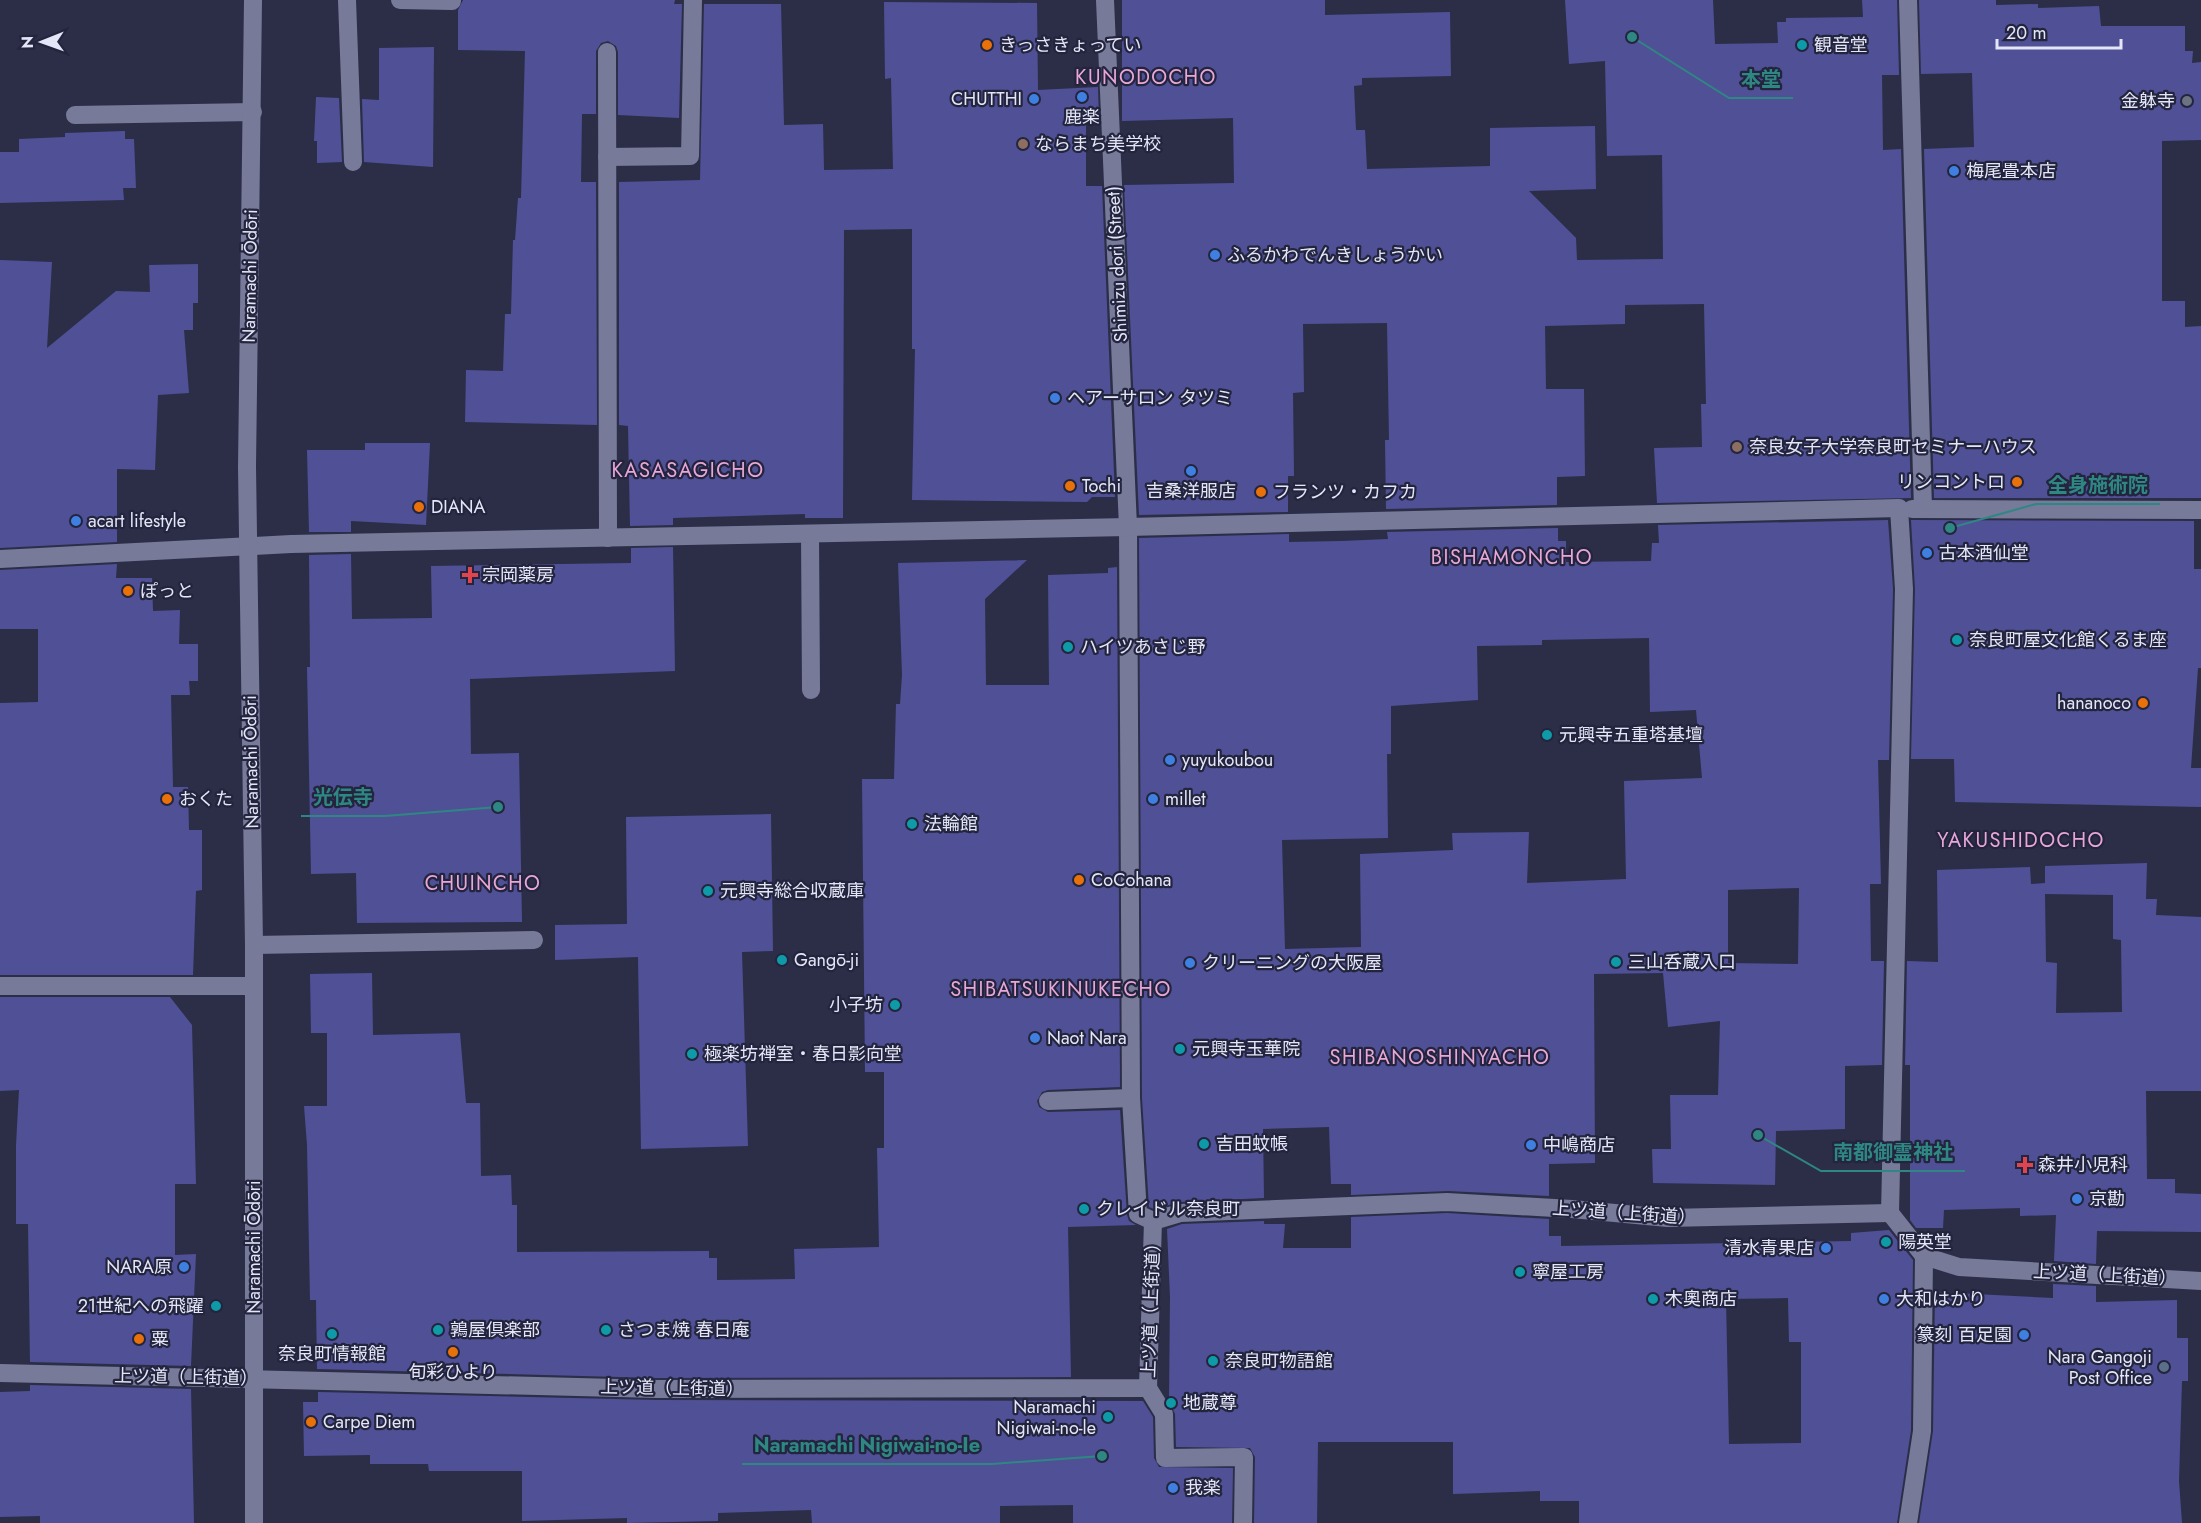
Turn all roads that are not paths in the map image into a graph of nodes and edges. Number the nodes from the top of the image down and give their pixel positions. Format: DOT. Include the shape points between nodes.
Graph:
graph roads {
  1 [pos="253,0"];
  2 [pos="347,0"];
  3 [pos="400,0"];
  4 [pos="693,0"];
  5 [pos="1105,0"];
  6 [pos="1908,0"];
  7 [pos="452,1"];
  8 [pos="607,52"];
  9 [pos="253,112"];
  10 [pos="75,115"];
  11 [pos="607,157"];
  12 [pos="353,162"];
  13 [pos="1899,508"];
  14 [pos="1923,509"];
  15 [pos="2201,510"];
  16 [pos="1128,527"];
  17 [pos="810,534"];
  18 [pos="608,538"];
  19 [pos="248,546"];
  20 [pos="0,559"];
  21 [pos="811,690"];
  22 [pos="534,940"];
  23 [pos="254,945"];
  24 [pos="0,986"];
  25 [pos="252,986"];
  26 [pos="1131,1098"];
  27 [pos="1048,1101"];
  28 [pos="1890,1213"];
  29 [pos="1153,1221"];
  30 [pos="1924,1257"];
  31 [pos="2201,1281"];
  32 [pos="0,1373"];
  33 [pos="256,1378"];
  34 [pos="1148,1388"];
  35 [pos="254,1523"];
  36 [pos="1244,1523"];
  37 [pos="1908,1523"];
  1 -- 9 [label="street, Naramachi Ōdōri"];
  2 -- 12 [label="street"];
  3 -- 7 [label="street"];
  4 -- 11 [label="street" via="690,156"];
  5 -- 16 [label="street, Shimizu dori (Street)"];
  6 -- 14 [label="street"];
  8 -- 11 [label="street"];
  9 -- 10 [label="street"];
  9 -- 19 [label="street, Naramachi Ōdōri"];
  11 -- 18 [label="street"];
  13 -- 14 [label="street"];
  13 -- 16 [label="street"];
  13 -- 28 [label="street" via="1904,589"];
  14 -- 15 [label="street"];
  16 -- 17 [label="street"];
  16 -- 26 [label="street, Shimizu dori (Street)"];
  17 -- 18 [label="street"];
  17 -- 21 [label="street"];
  18 -- 19 [label="street"];
  19 -- 20 [label="street"];
  19 -- 23 [label="street, Naramachi Ōdōri"];
  22 -- 23 [label="street"];
  23 -- 25 [label="street, Naramachi Ōdōri"];
  24 -- 25 [label="street"];
  25 -- 33 [label="street, Naramachi Ōdōri"];
  26 -- 27 [label="street"];
  26 -- 29 [label="street, Shimizu dori (Street)" via="1138,1214"];
  28 -- 29 [label="street, 上ツ道（上街道）" via="1668,1218 1447,1202 1180,1213"];
  28 -- 30 [label="street"];
  29 -- 34 [label="street, 上ツ道（上街道）"];
  30 -- 31 [label="street, 上ツ道（上街道）" via="1959,1267"];
  30 -- 37 [label="street" via="1923,1431"];
  32 -- 33 [label="street, 上ツ道（上街道）"];
  33 -- 34 [label="street, 上ツ道（上街道）" via="657,1389"];
  33 -- 35 [label="street, Naramachi Ōdōri"];
  34 -- 36 [label="street" via="1164,1414 1165,1458 1244,1457"];
}
